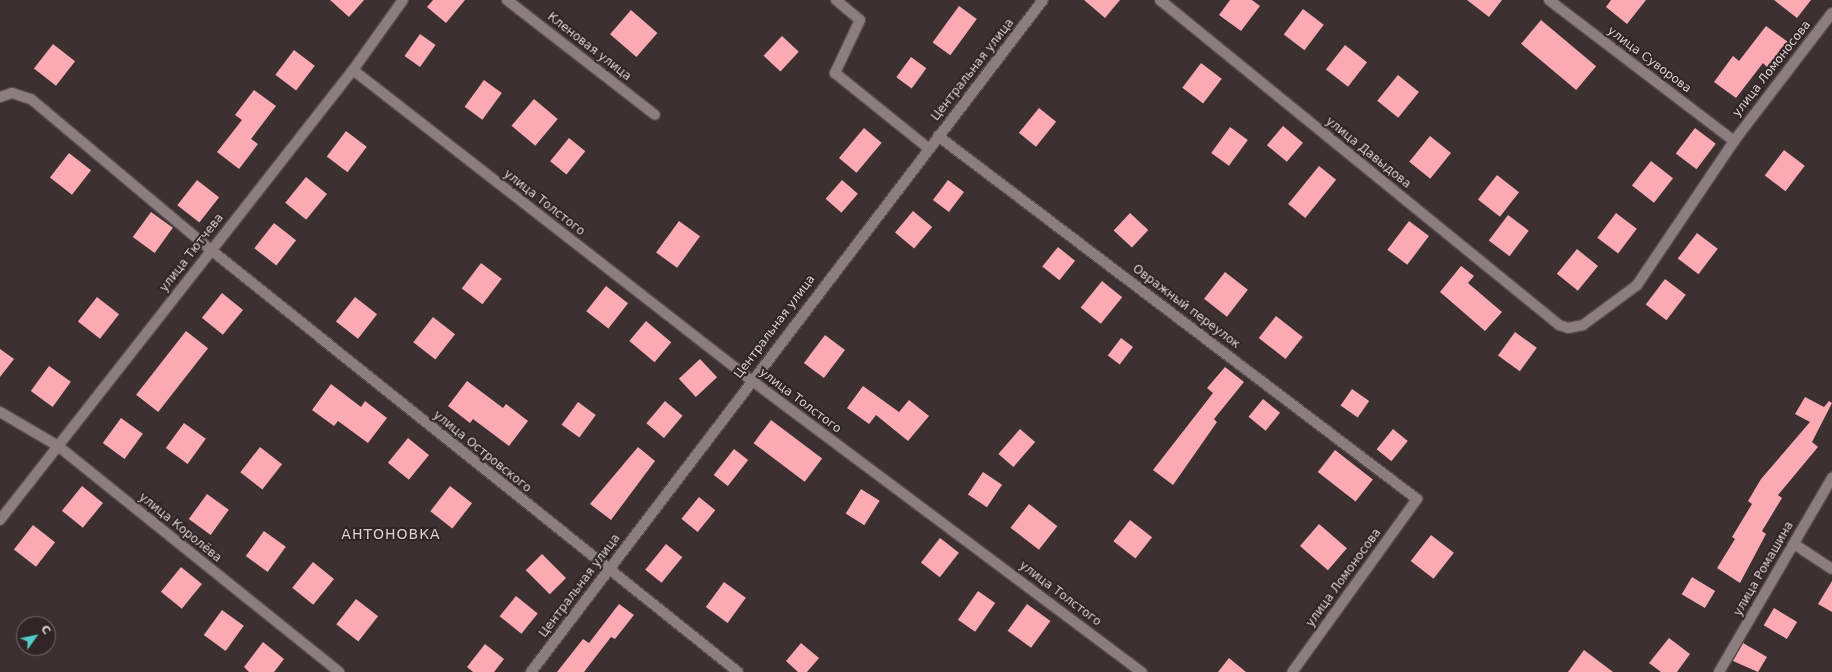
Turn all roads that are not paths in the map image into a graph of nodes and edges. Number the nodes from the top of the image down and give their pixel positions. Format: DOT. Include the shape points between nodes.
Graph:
graph roads {
  1 [pos="403,0"];
  2 [pos="507,0"];
  3 [pos="836,0"];
  4 [pos="1043,0"];
  5 [pos="1160,0"];
  6 [pos="1549,0"];
  7 [pos="1832,13"];
  8 [pos="353,70"];
  9 [pos="0,97"];
  10 [pos="655,115"];
  11 [pos="938,136"];
  12 [pos="1734,141"];
  13 [pos="928,148"];
  14 [pos="211,250"];
  15 [pos="1559,325"];
  16 [pos="751,380"];
  17 [pos="0,412"];
  18 [pos="58,446"];
  19 [pos="1832,478"];
  20 [pos="1417,499"];
  21 [pos="0,520"];
  22 [pos="1794,544"];
  23 [pos="1832,569"];
  24 [pos="608,570"];
  25 [pos="339,672"];
  26 [pos="531,672"];
  27 [pos="738,672"];
  28 [pos="1142,672"];
  29 [pos="1292,672"];
  30 [pos="1719,672"];
  1 -- 8 [label="street, улица Тютчева"];
  2 -- 10 [label="street, Кленовая улица"];
  3 -- 13 [label="street" via="860,20 835,73"];
  4 -- 11 [label="street, Центральная улица"];
  5 -- 15 [label="street, улица Давыдова"];
  6 -- 12 [label="street, улица Суворова"];
  7 -- 12 [label="street, улица Ломоносова"];
  8 -- 14 [label="street, улица Тютчева"];
  8 -- 16 [label="street, улица Толстого"];
  9 -- 14 [label="street, улица Островского" via="12,93 32,99"];
  11 -- 13 [label="street, Центральная улица"];
  11 -- 20 [label="street, Овражный переулок"];
  12 -- 15 [label="street, улица Ломоносова" via="1637,286 1583,325"];
  13 -- 16 [label="street, Центральная улица"];
  14 -- 18 [label="street, улица Тютчева"];
  14 -- 24 [label="street, улица Островского"];
  16 -- 24 [label="street, Центральная улица"];
  16 -- 28 [label="street, улица Толстого"];
  17 -- 18 [label="street, улица Королёва"];
  18 -- 21 [label="street, улица Тютчева"];
  18 -- 25 [label="street, улица Королёва"];
  19 -- 22 [label="street, улица Ромашина"];
  20 -- 29 [label="street, улица Ломоносова"];
  22 -- 23 [label="street"];
  22 -- 30 [label="street, улица Ромашина"];
  24 -- 26 [label="street, Центральная улица"];
  24 -- 27 [label="street, улица Островского"];
}
